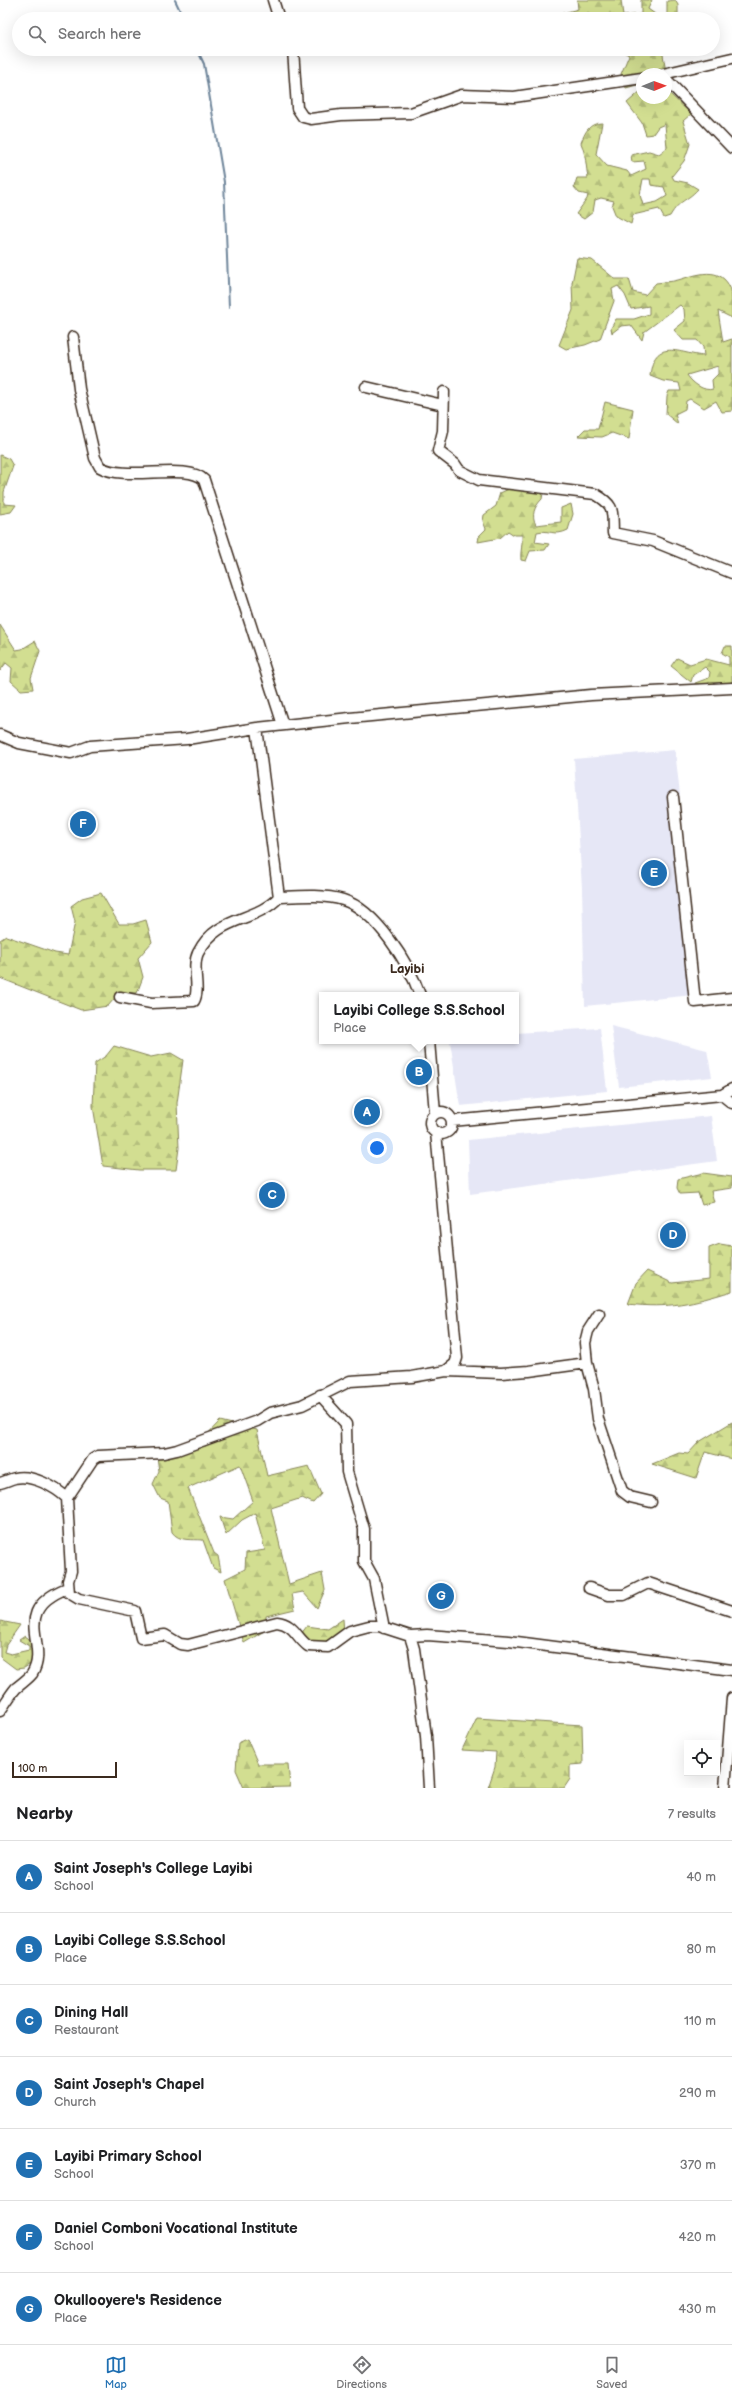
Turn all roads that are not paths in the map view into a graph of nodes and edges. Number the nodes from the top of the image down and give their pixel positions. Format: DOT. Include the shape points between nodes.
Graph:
graph roads {
  1 [pos="273,0"];
  2 [pos="277,12"];
  3 [pos="293,56"];
  4 [pos="732,58"];
  5 [pos="672,72"];
  6 [pos="636,79"];
  7 [pos="672,85"];
  8 [pos="732,148"];
  9 [pos="73,337"];
  10 [pos="366,387"];
  11 [pos="444,392"];
  12 [pos="443,405"];
  13 [pos="732,573"];
  14 [pos="732,688"];
  15 [pos="283,725"];
  16 [pos="257,728"];
  17 [pos="0,735"];
  18 [pos="673,797"];
  19 [pos="279,897"];
  20 [pos="418,992"];
  21 [pos="120,997"];
  22 [pos="732,998"];
  23 [pos="429,1044"];
  24 [pos="732,1088"];
  25 [pos="722,1095"];
  26 [pos="732,1103"];
  27 [pos="435,1113"];
  28 [pos="452,1121"];
  29 [pos="436,1132"];
  30 [pos="599,1314"];
  31 [pos="587,1363"];
  32 [pos="446,1371"];
  33 [pos="320,1395"];
  34 [pos="0,1483"];
  35 [pos="67,1498"];
  36 [pos="651,1502"];
  37 [pos="67,1588"];
  38 [pos="589,1588"];
  39 [pos="732,1611"];
  40 [pos="384,1628"];
  41 [pos="427,1634"];
  42 [pos="410,1636"];
  43 [pos="414,1649"];
  44 [pos="732,1670"];
  45 [pos="732,1705"];
  46 [pos="0,1711"];
  47 [pos="429,1788"];
  48 [pos="725,1788"];
  1 -- 2 [label="street"];
  3 -- 6 [label="street" via="297,108 303,117 311,119 341,115 412,113 462,95 514,97"];
  4 -- 5 [label="street"];
  7 -- 8 [label="street"];
  9 -- 15 [label="street" via="79,389 95,458 100,467 132,473 194,473 204,480"];
  10 -- 12 [label="street"];
  11 -- 12 [label="street"];
  12 -- 13 [label="street" via="443,431 438,452 466,475 486,481 595,494 610,504 613,510 613,532 653,541"];
  14 -- 15 [label="street" via="591,695"];
  15 -- 16 [label="street"];
  16 -- 17 [label="street" via="187,739 90,746 71,752 19,743"];
  16 -- 19 [label="street"];
  18 -- 22 [label="street" via="695,1002"];
  19 -- 20 [label="street" via="329,897 356,906 372,919 394,948"];
  19 -- 21 [label="street" via="271,906 237,918 213,933 197,957 194,1001 151,1003"];
  23 -- 27 [label="street"];
  24 -- 25 [label="street"];
  25 -- 26 [label="street"];
  25 -- 28 [label="street"];
  27 -- 28 [label="street" via="449,1115"];
  27 -- 29 [label="street" via="430,1124"];
  28 -- 29 [label="street" via="449,1130 440,1134"];
  29 -- 32 [label="street" via="457,1358 455,1364"];
  30 -- 31 [label="street" via="588,1331 585,1343"];
  31 -- 32 [label="street" via="501,1373"];
  31 -- 36 [label="street" via="598,1419 622,1491 630,1497"];
  32 -- 33 [label="street" via="412,1377 350,1381"];
  33 -- 35 [label="street" via="302,1405 270,1413 257,1421 177,1450 164,1453 98,1456 93,1459"];
  33 -- 40 [label="street" via="346,1424 347,1472 364,1529 364,1561 374,1579"];
  34 -- 35 [label="street" via="24,1477 50,1486"];
  35 -- 37 [label="street" via="71,1571"];
  37 -- 40 [label="street" via="73,1597 135,1611 141,1638 165,1635 180,1644 188,1645 277,1622 286,1623 308,1646 321,1648 333,1644 360,1627"];
  37 -- 46 [label="street" via="54,1594 38,1611 33,1625 36,1650 32,1673 14,1690"];
  38 -- 39 [label="street" via="609,1595 624,1595 648,1583"];
  40 -- 42 [label="street"];
  41 -- 42 [label="street"];
  41 -- 43 [label="street"];
  41 -- 44 [label="street" via="524,1642"];
  42 -- 43 [label="street"];
  43 -- 47 [label="street" via="426,1736"];
  45 -- 48 [label="street"];
}
